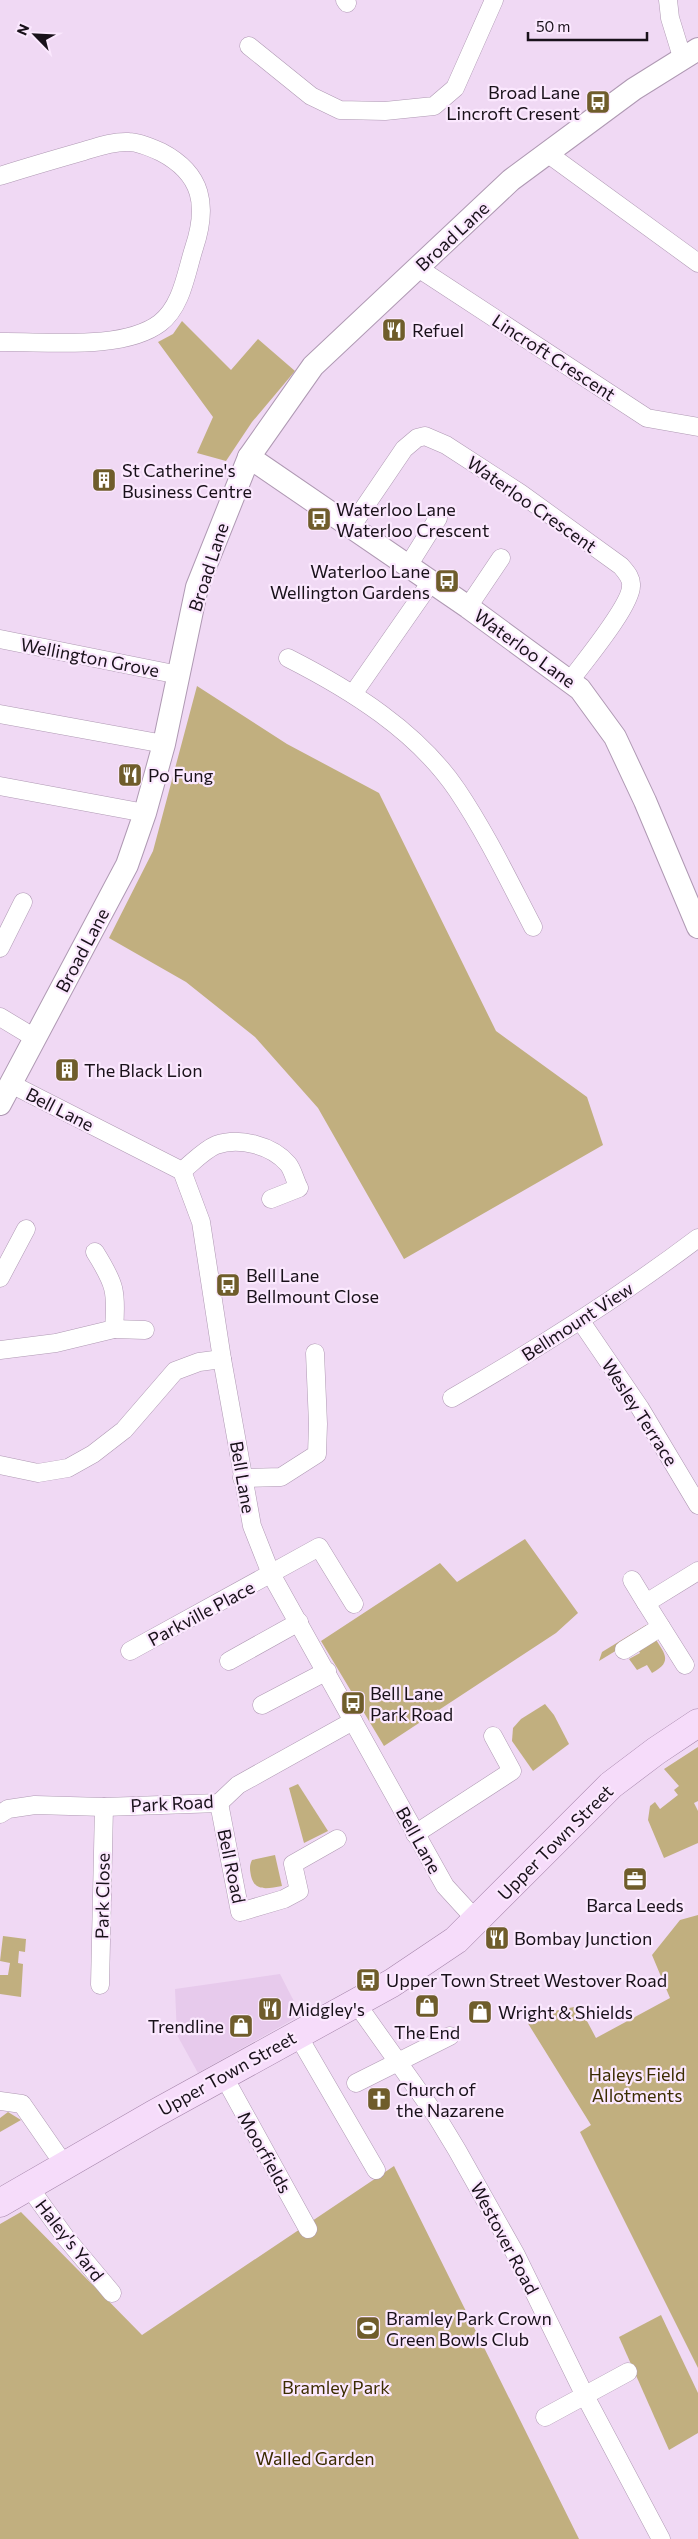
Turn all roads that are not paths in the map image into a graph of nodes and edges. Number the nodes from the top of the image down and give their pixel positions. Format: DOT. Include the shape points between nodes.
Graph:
graph roads {
  1 [pos="494,0"];
  2 [pos="668,0"];
  3 [pos="249,46"];
  4 [pos="690,53"];
  5 [pos="547,153"];
  6 [pos="0,176"];
  7 [pos="698,263"];
  8 [pos="418,268"];
  9 [pos="0,342"];
  10 [pos="698,427"];
  11 [pos="249,458"];
  12 [pos="438,518"];
  13 [pos="351,527"];
  14 [pos="501,558"];
  15 [pos="408,566"];
  16 [pos="431,582"];
  17 [pos="468,607"];
  18 [pos="0,639"];
  19 [pos="288,658"];
  20 [pos="179,675"];
  21 [pos="570,681"];
  22 [pos="354,694"];
  23 [pos="0,714"];
  24 [pos="164,744"];
  25 [pos="0,786"];
  26 [pos="145,813"];
  27 [pos="23,902"];
  28 [pos="696,916"];
  29 [pos="533,927"];
  30 [pos="0,948"];
  31 [pos="0,1017"];
  32 [pos="35,1038"];
  33 [pos="11,1084"];
  34 [pos="0,1104"];
  35 [pos="182,1171"];
  36 [pos="272,1199"];
  37 [pos="26,1229"];
  38 [pos="698,1238"];
  39 [pos="95,1252"];
  40 [pos="0,1278"];
  41 [pos="580,1320"];
  42 [pos="114,1329"];
  43 [pos="145,1330"];
  44 [pos="0,1350"];
  45 [pos="315,1353"];
  46 [pos="222,1358"];
  47 [pos="452,1398"];
  48 [pos="0,1465"];
  49 [pos="242,1478"];
  50 [pos="698,1505"];
  51 [pos="698,1571"];
  52 [pos="271,1574"];
  53 [pos="632,1580"];
  54 [pos="646,1603"];
  55 [pos="354,1604"];
  56 [pos="299,1622"];
  57 [pos="661,1627"];
  58 [pos="624,1650"];
  59 [pos="130,1651"];
  60 [pos="229,1661"];
  61 [pos="685,1665"];
  62 [pos="327,1671"];
  63 [pos="262,1705"];
  64 [pos="353,1721"];
  65 [pos="698,1724"];
  66 [pos="493,1736"];
  67 [pos="219,1802"];
  68 [pos="104,1807"];
  69 [pos="1,1810"];
  70 [pos="415,1834"];
  71 [pos="337,1839"];
  72 [pos="476,1921"];
  73 [pos="100,1985"];
  74 [pos="356,2003"];
  75 [pos="297,2034"];
  76 [pos="450,2036"];
  77 [pos="398,2062"];
  78 [pos="223,2075"];
  79 [pos="356,2083"];
  80 [pos="0,2101"];
  81 [pos="65,2166"];
  82 [pos="376,2170"];
  83 [pos="28,2187"];
  84 [pos="0,2203"];
  85 [pos="308,2229"];
  86 [pos="112,2293"];
  87 [pos="628,2372"];
  88 [pos="584,2394"];
  89 [pos="545,2417"];
  90 [pos="661,2539"];
  1 -- 3 [label="street" via="455,88 434,106 385,111 340,110 311,96"];
  2 -- 4 [label="street" via="670,18"];
  4 -- 5 [label="street, Broad Lane" via="634,89"];
  5 -- 7 [label="street"];
  5 -- 8 [label="street, Broad Lane" via="511,180"];
  6 -- 9 [label="street" via="102,146 129,142 153,148 184,168 198,187 202,208 199,232 178,302 160,323 128,338 112,340"];
  8 -- 10 [label="street, Lincroft Crescent" via="648,418"];
  8 -- 11 [label="street, Broad Lane" via="313,366"];
  11 -- 13 [label="street, Waterloo Lane"];
  11 -- 20 [label="street, Broad Lane" via="198,587"];
  12 -- 15 [label="street"];
  13 -- 15 [label="street, Waterloo Lane"];
  13 -- 21 [label="street, Waterloo Crescent" via="404,449 417,438 425,436 446,444 520,494 621,566 630,579 631,587 623,608"];
  14 -- 17 [label="street"];
  15 -- 16 [label="street, Waterloo Lane"];
  16 -- 17 [label="street, Waterloo Lane"];
  16 -- 22 [label="street"];
  17 -- 21 [label="street, Waterloo Lane"];
  18 -- 20 [label="street, Wellington Grove"];
  19 -- 22 [label="street"];
  20 -- 24 [label="street, Broad Lane"];
  21 -- 28 [label="street, Waterloo Lane" via="580,689 615,737"];
  22 -- 29 [label="street" via="414,741 457,789"];
  23 -- 24 [label="street"];
  24 -- 26 [label="street, Broad Lane"];
  25 -- 26 [label="street"];
  26 -- 32 [label="street, Broad Lane" via="127,865"];
  27 -- 30 [label="street"];
  31 -- 32 [label="street"];
  32 -- 33 [label="street, Broad Lane"];
  33 -- 34 [label="street, Broad Lane"];
  33 -- 35 [label="street, Bell Lane"];
  35 -- 36 [label="street" via="216,1145 242,1142 259,1146 277,1154 289,1165 299,1188"];
  35 -- 46 [label="street, Bell Lane" via="202,1222"];
  37 -- 40 [label="street"];
  38 -- 41 [label="street, Bellmount View"];
  39 -- 42 [label="street" via="112,1279 117,1298"];
  41 -- 47 [label="street, Bellmount View"];
  41 -- 50 [label="street, Wesley Terrace" via="640,1408"];
  42 -- 43 [label="street"];
  42 -- 44 [label="street" via="56,1343"];
  45 -- 49 [label="street" via="317,1454 282,1477"];
  46 -- 48 [label="street" via="175,1371 124,1430 68,1468 38,1473"];
  46 -- 49 [label="street, Bell Lane"];
  49 -- 52 [label="street, Bell Lane" via="252,1526"];
  51 -- 54 [label="street"];
  52 -- 55 [label="street, Parkville Place" via="319,1547"];
  52 -- 56 [label="street, Bell Lane"];
  52 -- 59 [label="street, Parkville Place"];
  53 -- 54 [label="street"];
  54 -- 57 [label="street"];
  56 -- 60 [label="street"];
  56 -- 62 [label="street, Bell Lane"];
  57 -- 58 [label="street"];
  57 -- 61 [label="street"];
  62 -- 63 [label="street"];
  62 -- 64 [label="street, Bell Lane"];
  64 -- 67 [label="street, Park Road" via="238,1785"];
  64 -- 70 [label="street, Bell Lane"];
  65 -- 72 [label="main road, Upper Town Street" via="611,1785"];
  66 -- 70 [label="street" via="512,1771"];
  67 -- 68 [label="street, Park Road"];
  67 -- 71 [label="street, Bell Road" via="240,1912 284,1899 299,1891 294,1864"];
  68 -- 69 [label="street, Park Road" via="35,1805"];
  68 -- 73 [label="street, Park Close"];
  70 -- 72 [label="street, Bell Lane" via="445,1886"];
  72 -- 74 [label="main road, Upper Town Street" via="440,1951"];
  74 -- 75 [label="main road, Upper Town Street"];
  74 -- 77 [label="street, Westover Road"];
  75 -- 78 [label="main road, Upper Town Street"];
  75 -- 82 [label="street"];
  76 -- 77 [label="street"];
  77 -- 79 [label="street"];
  77 -- 88 [label="street, Westover Road" via="447,2134 516,2255"];
  78 -- 81 [label="main road, Upper Town Street"];
  78 -- 85 [label="street, Moorfields"];
  80 -- 81 [label="street" via="22,2104"];
  81 -- 83 [label="main road, Upper Town Street"];
  83 -- 84 [label="main road, Upper Town Street"];
  83 -- 86 [label="street, Haley's Yard"];
  87 -- 88 [label="street"];
  88 -- 89 [label="street"];
  88 -- 90 [label="street, Westover Road"];
}
